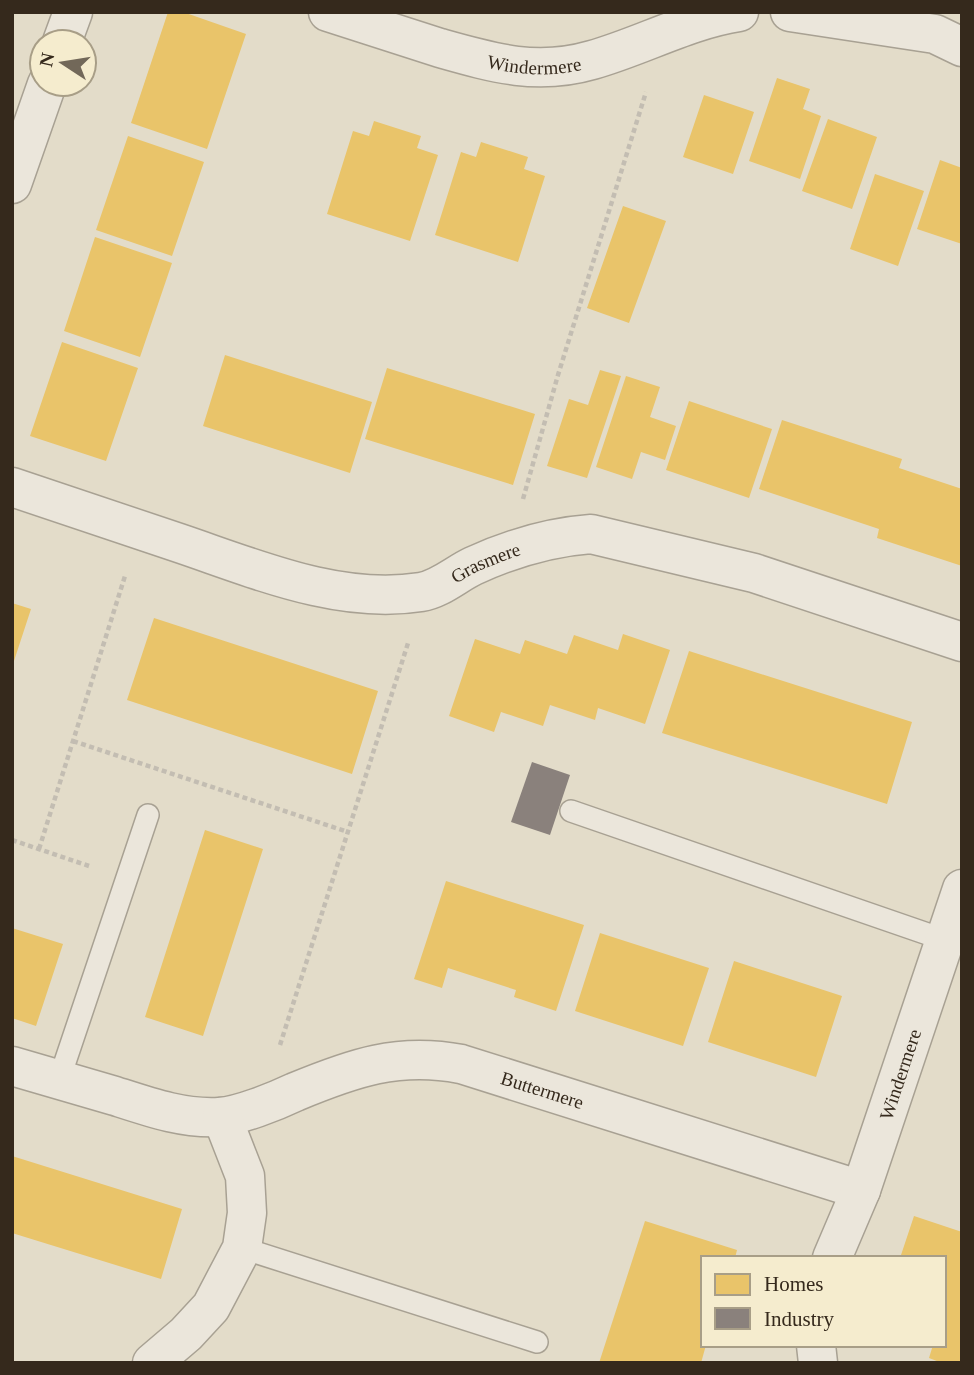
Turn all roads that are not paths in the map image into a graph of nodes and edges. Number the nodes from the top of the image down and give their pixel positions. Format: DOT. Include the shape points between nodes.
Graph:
graph roads {
  1 [pos="328,12"];
  2 [pos="739,12"];
  3 [pos="790,12"];
  4 [pos="946,31"];
  5 [pos="42,98"];
  6 [pos="12,184"];
  7 [pos="12,487"];
  8 [pos="962,642"];
  9 [pos="571,811"];
  10 [pos="148,815"];
  11 [pos="962,889"];
  12 [pos="945,940"];
  13 [pos="12,1066"];
  14 [pos="59,1080"];
  15 [pos="222,1117"];
  16 [pos="861,1190"];
  17 [pos="242,1248"];
  18 [pos="833,1256"];
  19 [pos="537,1342"];
  20 [pos="152,1363"];
  1 -- 2 [label="street, Windermere" via="478,59 536,69 592,60 711,17"];
  3 -- 4 [label="street"];
  5 -- 6 [label="street"];
  7 -- 8 [label="street, Grasmere" via="278,576 337,590 387,595 424,592 522,547 591,534 754,573"];
  9 -- 12 [label="lane"];
  10 -- 14 [label="lane"];
  11 -- 12 [label="street, Windermere"];
  12 -- 16 [label="street, Windermere"];
  13 -- 14 [label="street, Buttermere"];
  14 -- 15 [label="street, Buttermere" via="164,1111"];
  15 -- 16 [label="street, Buttermere" via="392,1060 439,1059"];
  15 -- 17 [label="street" via="245,1176 247,1213"];
  16 -- 18 [label="street, Windermere"];
  17 -- 19 [label="lane"];
  17 -- 20 [label="street" via="211,1307"];
}
